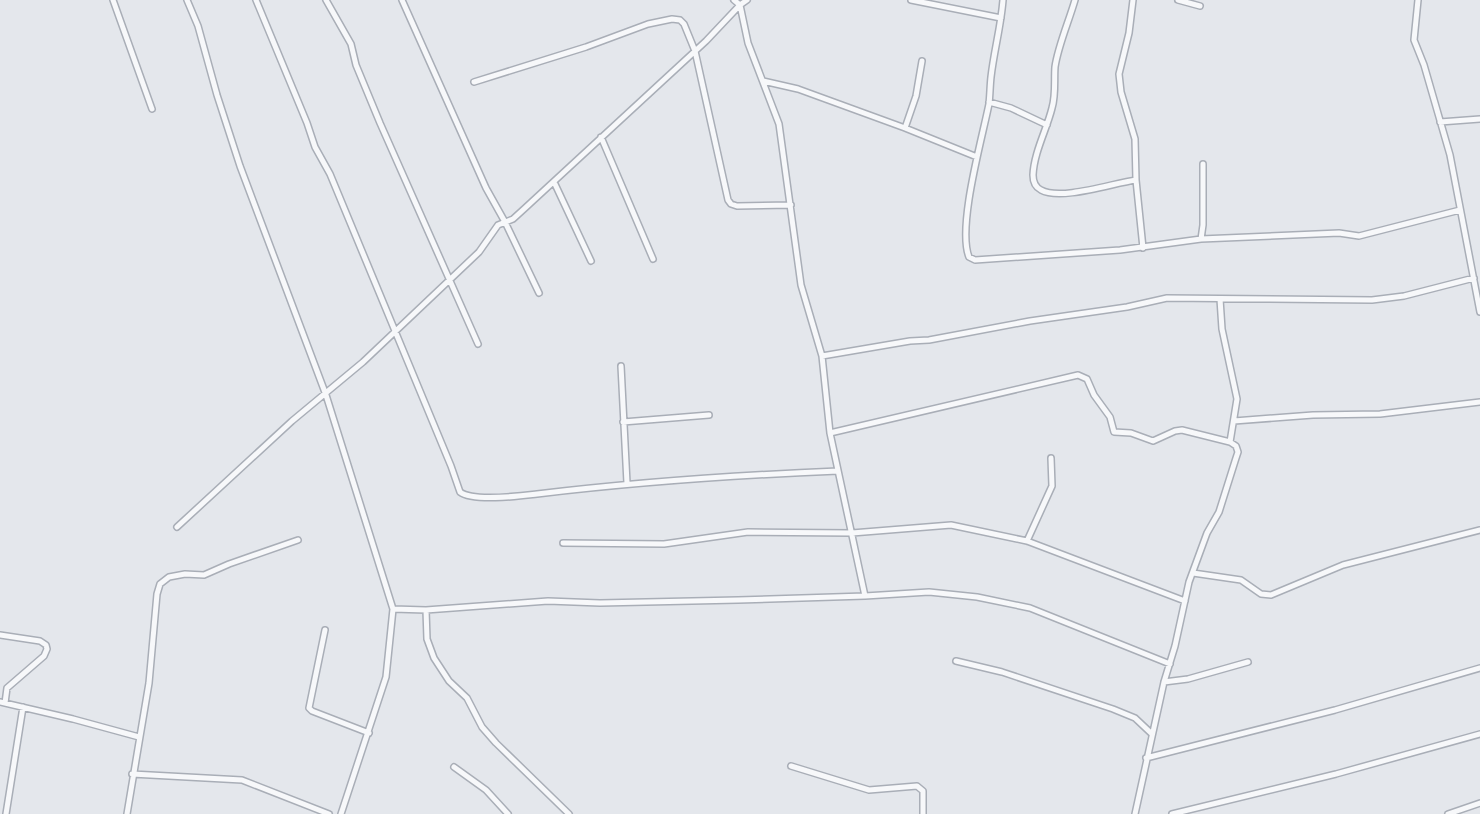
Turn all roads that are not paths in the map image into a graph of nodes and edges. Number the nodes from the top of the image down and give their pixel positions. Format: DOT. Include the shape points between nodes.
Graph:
graph roads {
  1 [pos="113,0"];
  2 [pos="187,0"];
  3 [pos="256,0"];
  4 [pos="326,0"];
  5 [pos="402,0"];
  6 [pos="734,0"];
  7 [pos="747,0"];
  8 [pos="911,0"];
  9 [pos="1004,0"];
  10 [pos="1075,0"];
  11 [pos="1133,0"];
  12 [pos="1178,0"];
  13 [pos="1418,0"];
  14 [pos="740,5"];
  15 [pos="1200,6"];
  16 [pos="1001,18"];
  17 [pos="695,51"];
  18 [pos="922,61"];
  19 [pos="763,81"];
  20 [pos="474,82"];
  21 [pos="989,102"];
  22 [pos="152,109"];
  23 [pos="1480,119"];
  24 [pos="1440,122"];
  25 [pos="1047,125"];
  26 [pos="905,128"];
  27 [pos="601,137"];
  28 [pos="976,157"];
  29 [pos="1203,164"];
  30 [pos="1136,180"];
  31 [pos="554,182"];
  32 [pos="791,205"];
  33 [pos="1460,210"];
  34 [pos="505,222"];
  35 [pos="1201,239"];
  36 [pos="1143,248"];
  37 [pos="653,259"];
  38 [pos="591,261"];
  39 [pos="1474,278"];
  40 [pos="450,280"];
  41 [pos="539,293"];
  42 [pos="1220,299"];
  43 [pos="1480,312"];
  44 [pos="394,332"];
  45 [pos="478,344"];
  46 [pos="822,356"];
  47 [pos="621,366"];
  48 [pos="326,395"];
  49 [pos="1480,402"];
  50 [pos="709,415"];
  51 [pos="1234,421"];
  52 [pos="622,422"];
  53 [pos="830,433"];
  54 [pos="1230,442"];
  55 [pos="1051,458"];
  56 [pos="838,471"];
  57 [pos="627,483"];
  58 [pos="177,527"];
  59 [pos="1480,530"];
  60 [pos="852,533"];
  61 [pos="298,540"];
  62 [pos="1027,541"];
  63 [pos="563,543"];
  64 [pos="1193,573"];
  65 [pos="865,596"];
  66 [pos="1185,602"];
  67 [pos="393,609"];
  68 [pos="426,610"];
  69 [pos="325,630"];
  70 [pos="0,635"];
  71 [pos="956,661"];
  72 [pos="1248,662"];
  73 [pos="1170,664"];
  74 [pos="1480,668"];
  75 [pos="1164,682"];
  76 [pos="2,702"];
  77 [pos="23,707"];
  78 [pos="369,733"];
  79 [pos="1152,734"];
  80 [pos="1480,734"];
  81 [pos="139,737"];
  82 [pos="1146,758"];
  83 [pos="791,766"];
  84 [pos="453,767"];
  85 [pos="132,774"];
  86 [pos="1480,802"];
  87 [pos="6,814"];
  88 [pos="127,814"];
  89 [pos="329,814"];
  90 [pos="341,814"];
  91 [pos="508,814"];
  92 [pos="569,814"];
  93 [pos="923,814"];
  94 [pos="1135,814"];
  95 [pos="1172,814"];
  96 [pos="1448,814"];
  1 -- 22 [label="street"];
  2 -- 48 [label="street" via="240,166"];
  3 -- 44 [label="street"];
  4 -- 40 [label="street" via="351,44 380,123"];
  5 -- 34 [label="street"];
  6 -- 14 [label="street"];
  7 -- 14 [label="street"];
  8 -- 16 [label="street"];
  9 -- 16 [label="street"];
  10 -- 25 [label="street" via="1055,66 1053,105"];
  11 -- 30 [label="street" via="1119,74 1135,139"];
  12 -- 15 [label="street"];
  13 -- 24 [label="street" via="1414,40"];
  14 -- 17 [label="street"];
  14 -- 19 [label="street" via="748,43"];
  16 -- 21 [label="street"];
  17 -- 20 [label="street" via="684,24 672,20 648,24"];
  17 -- 27 [label="street"];
  17 -- 32 [label="street" via="728,200 737,206"];
  18 -- 26 [label="street"];
  19 -- 26 [label="street" via="798,89"];
  19 -- 32 [label="street" via="779,123"];
  21 -- 25 [label="street"];
  21 -- 28 [label="street"];
  23 -- 24 [label="street"];
  24 -- 33 [label="street"];
  25 -- 30 [label="street" via="1033,174 1039,189 1083,192"];
  26 -- 28 [label="street"];
  27 -- 31 [label="street"];
  27 -- 37 [label="street"];
  28 -- 36 [label="street" via="966,222 969,257 975,260"];
  29 -- 35 [label="street"];
  30 -- 36 [label="street"];
  31 -- 34 [label="street"];
  31 -- 38 [label="street"];
  32 -- 46 [label="street" via="801,285"];
  33 -- 35 [label="street" via="1359,236 1339,233"];
  33 -- 39 [label="street"];
  34 -- 40 [label="street" via="498,225 479,252"];
  34 -- 41 [label="street"];
  35 -- 36 [label="street"];
  39 -- 42 [label="street" via="1372,300"];
  39 -- 43 [label="street"];
  40 -- 44 [label="street"];
  40 -- 45 [label="street"];
  42 -- 46 [label="street" via="1167,298"];
  42 -- 51 [label="street" via="1222,329 1237,399"];
  44 -- 48 [label="street"];
  44 -- 57 [label="street" via="458,488 465,496 529,495"];
  46 -- 53 [label="street"];
  47 -- 52 [label="street"];
  48 -- 58 [label="street"];
  48 -- 67 [label="street"];
  49 -- 51 [label="street" via="1380,414"];
  50 -- 52 [label="street"];
  51 -- 54 [label="street"];
  52 -- 57 [label="street"];
  53 -- 54 [label="street" via="1078,375 1087,379 1110,417 1114,432 1153,441 1182,430"];
  53 -- 56 [label="street"];
  54 -- 64 [label="street" via="1238,452 1219,512"];
  55 -- 62 [label="street" via="1052,486"];
  56 -- 57 [label="street"];
  56 -- 60 [label="street"];
  59 -- 64 [label="street" via="1343,565 1271,595 1260,594 1241,580"];
  60 -- 62 [label="street" via="951,525"];
  60 -- 63 [label="street" via="748,532 664,544"];
  60 -- 65 [label="street"];
  61 -- 81 [label="street" via="204,575 169,577 160,584"];
  62 -- 66 [label="street"];
  64 -- 66 [label="street"];
  65 -- 68 [label="street" via="548,601"];
  65 -- 73 [label="street" via="929,592 1030,608"];
  66 -- 73 [label="street"];
  67 -- 68 [label="street"];
  67 -- 78 [label="street" via="386,677"];
  68 -- 92 [label="street" via="427,639 449,681 467,698 482,727 496,743"];
  69 -- 78 [label="street" via="309,708"];
  70 -- 76 [label="street" via="40,641 47,649 7,688"];
  71 -- 79 [label="street" via="1113,709 1135,718"];
  72 -- 75 [label="street" via="1188,680"];
  73 -- 75 [label="street"];
  74 -- 82 [label="street"];
  75 -- 79 [label="street"];
  76 -- 77 [label="street"];
  77 -- 81 [label="street"];
  77 -- 87 [label="street"];
  78 -- 90 [label="street"];
  79 -- 82 [label="street"];
  80 -- 95 [label="street"];
  81 -- 85 [label="street"];
  82 -- 94 [label="street"];
  83 -- 93 [label="street" via="869,790 917,786 922,791"];
  84 -- 91 [label="street" via="486,790"];
  85 -- 88 [label="street"];
  85 -- 89 [label="street" via="242,780"];
  86 -- 96 [label="street"];
}
